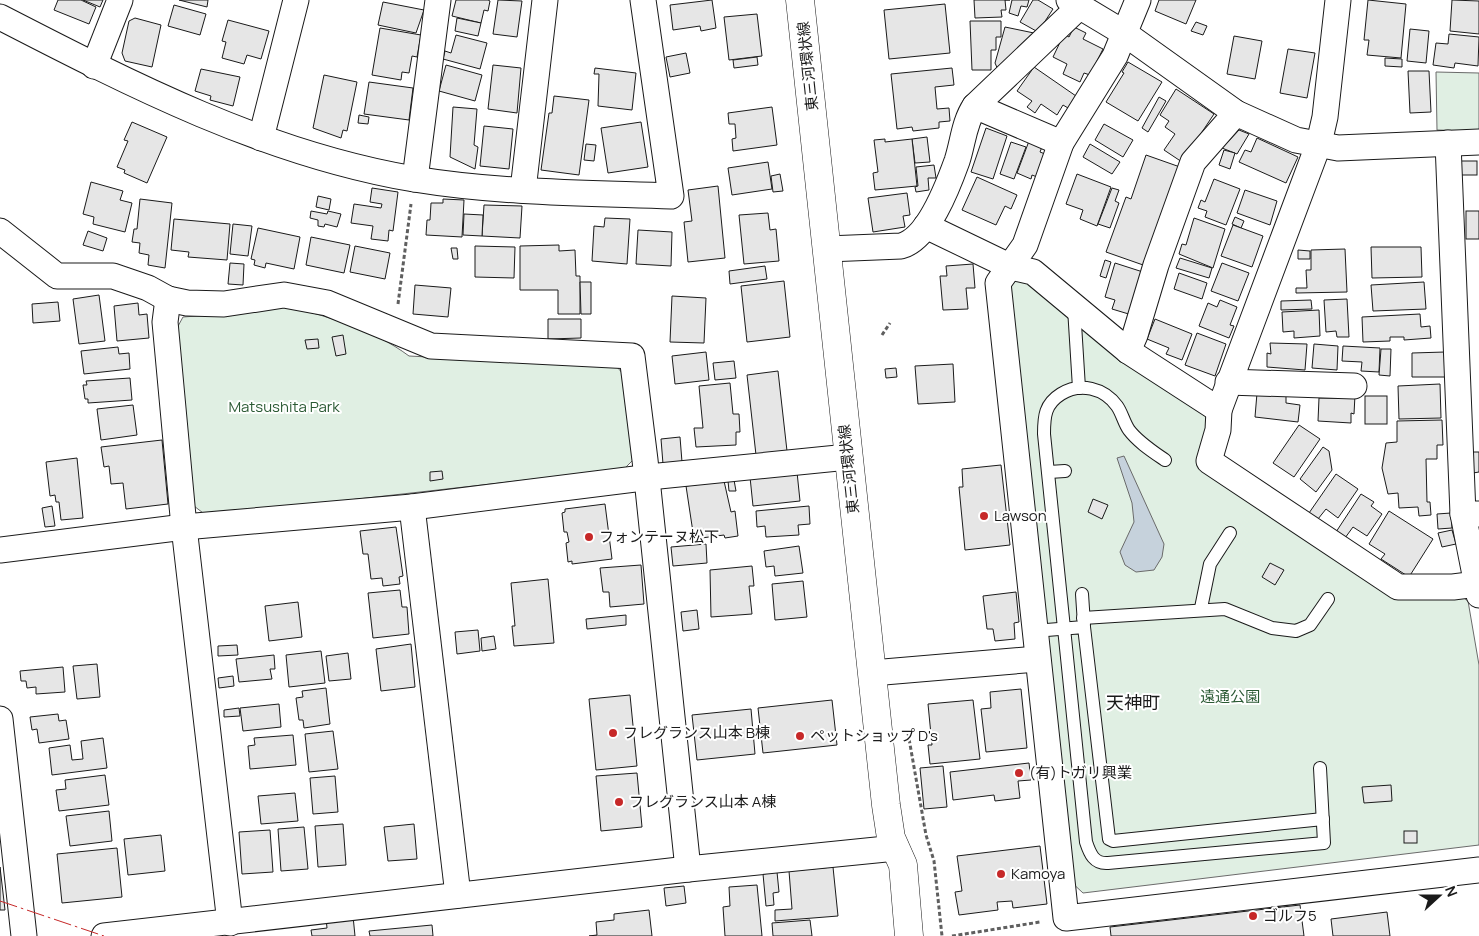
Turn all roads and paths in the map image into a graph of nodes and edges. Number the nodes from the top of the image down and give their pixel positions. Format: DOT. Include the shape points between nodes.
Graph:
graph roads {
  1 [pos="120,0"];
  2 [pos="296,0"];
  3 [pos="438,0"];
  4 [pos="546,0"];
  5 [pos="643,0"];
  6 [pos="800,0"];
  7 [pos="1138,0"];
  8 [pos="1338,0"];
  9 [pos="1074,4"];
  10 [pos="0,17"];
  11 [pos="1124,33"];
  12 [pos="94,66"];
  13 [pos="976,106"];
  14 [pos="1236,113"];
  15 [pos="261,138"];
  16 [pos="1479,142"];
  17 [pos="1061,143"];
  18 [pos="1448,143"];
  19 [pos="1319,144"];
  20 [pos="415,179"];
  21 [pos="523,190"];
  22 [pos="926,226"];
  23 [pos="0,231"];
  24 [pos="827,249"];
  25 [pos="1011,267"];
  26 [pos="168,299"];
  27 [pos="1074,307"];
  28 [pos="890,323"];
  29 [pos="394,330"];
  30 [pos="882,335"];
  31 [pos="1128,350"];
  32 [pos="1228,382"];
  33 [pos="1354,386"];
  34 [pos="1079,388"];
  35 [pos="1219,410"];
  36 [pos="848,457"];
  37 [pos="1165,460"];
  38 [pos="1065,471"];
  39 [pos="1048,472"];
  40 [pos="646,478"];
  41 [pos="412,507"];
  42 [pos="1471,514"];
  43 [pos="184,527"];
  44 [pos="1230,533"];
  45 [pos="0,550"];
  46 [pos="1478,590"];
  47 [pos="1082,594"];
  48 [pos="1328,598"];
  49 [pos="1201,608"];
  50 [pos="1084,622"];
  51 [pos="1064,628"];
  52 [pos="1034,631"];
  53 [pos="1037,659"];
  54 [pos="872,673"];
  55 [pos="0,719"];
  56 [pos="1096,724"];
  57 [pos="1074,725"];
  58 [pos="1320,768"];
  59 [pos="1323,819"];
  60 [pos="1230,829"];
  61 [pos="896,848"];
  62 [pos="1232,851"];
  63 [pos="688,869"];
  64 [pos="1479,870"];
  65 [pos="458,895"];
  66 [pos="1066,918"];
  67 [pos="230,923"];
  68 [pos="24,936"];
  69 [pos="104,936"];
  70 [pos="910,936"];
  71 [pos="952,936"];
  1 -- 12 [label="street"];
  2 -- 15 [label="street"];
  3 -- 20 [label="street"];
  4 -- 21 [label="street"];
  5 -- 21 [label="street" via="671,196"];
  6 -- 24 [label="main road, 東三河環状線"];
  7 -- 11 [label="street"];
  8 -- 19 [label="street"];
  9 -- 11 [label="street"];
  9 -- 13 [label="street"];
  10 -- 12 [label="street"];
  11 -- 14 [label="street"];
  11 -- 17 [label="street" via="1115,56"];
  12 -- 15 [label="street" via="202,117"];
  13 -- 17 [label="street"];
  13 -- 22 [label="street" via="969,115 957,161"];
  14 -- 19 [label="street" via="1296,140"];
  14 -- 31 [label="street" via="1193,162"];
  15 -- 20 [label="street" via="344,164"];
  16 -- 18 [label="street"];
  17 -- 25 [label="street" via="1025,245"];
  18 -- 19 [label="street" via="1338,148"];
  18 -- 42 [label="street"];
  19 -- 32 [label="street"];
  20 -- 21 [label="street"];
  20 -- 29 [label="path"];
  22 -- 24 [label="street" via="912,243 902,246"];
  22 -- 25 [label="street"];
  23 -- 26 [label="street" via="57,276 113,276"];
  24 -- 36 [label="main road, 東三河環状線"];
  25 -- 27 [label="street" via="1033,272"];
  25 -- 52 [label="street" via="998,283"];
  26 -- 29 [label="street" via="224,304 284,295 327,303"];
  26 -- 43 [label="street" via="165,322"];
  27 -- 31 [label="street"];
  27 -- 34 [label="lane"];
  28 -- 30 [label="path"];
  29 -- 40 [label="street" via="431,346 632,356"];
  31 -- 35 [label="street"];
  32 -- 33 [label="street"];
  32 -- 35 [label="street"];
  34 -- 37 [label="lane" via="1095,390 1110,398 1133,434"];
  34 -- 39 [label="lane" via="1057,397 1046,411 1044,434"];
  35 -- 46 [label="street" via="1218,430 1209,461 1398,587"];
  36 -- 40 [label="street"];
  36 -- 54 [label="main road, 東三河環状線"];
  38 -- 39 [label="lane"];
  39 -- 51 [label="lane"];
  40 -- 41 [label="street"];
  40 -- 63 [label="street"];
  41 -- 43 [label="street"];
  41 -- 65 [label="street"];
  42 -- 46 [label="street"];
  43 -- 45 [label="street"];
  43 -- 67 [label="street"];
  44 -- 49 [label="lane" via="1210,564"];
  47 -- 50 [label="lane"];
  48 -- 49 [label="lane" via="1310,625 1296,631 1272,628 1225,609"];
  49 -- 50 [label="lane"];
  50 -- 51 [label="lane"];
  50 -- 56 [label="lane"];
  51 -- 52 [label="lane"];
  51 -- 57 [label="lane"];
  52 -- 53 [label="street"];
  53 -- 54 [label="street"];
  53 -- 66 [label="street"];
  54 -- 61 [label="main road, 東三河環状線" via="886,805 891,838"];
  55 -- 68 [label="street"];
  56 -- 57 [label="lane"];
  56 -- 60 [label="lane" via="1109,839"];
  57 -- 62 [label="lane" via="1086,842 1092,857 1102,864"];
  58 -- 59 [label="lane"];
  59 -- 60 [label="lane"];
  59 -- 62 [label="lane" via="1324,843"];
  60 -- 62 [label="lane"];
  61 -- 63 [label="street"];
  61 -- 70 [label="main road, 東三河環状線" via="903,864"];
  63 -- 65 [label="street" via="525,890"];
  64 -- 66 [label="street"];
  65 -- 67 [label="street"];
  66 -- 71 [label="path"];
  67 -- 69 [label="street"];
}
